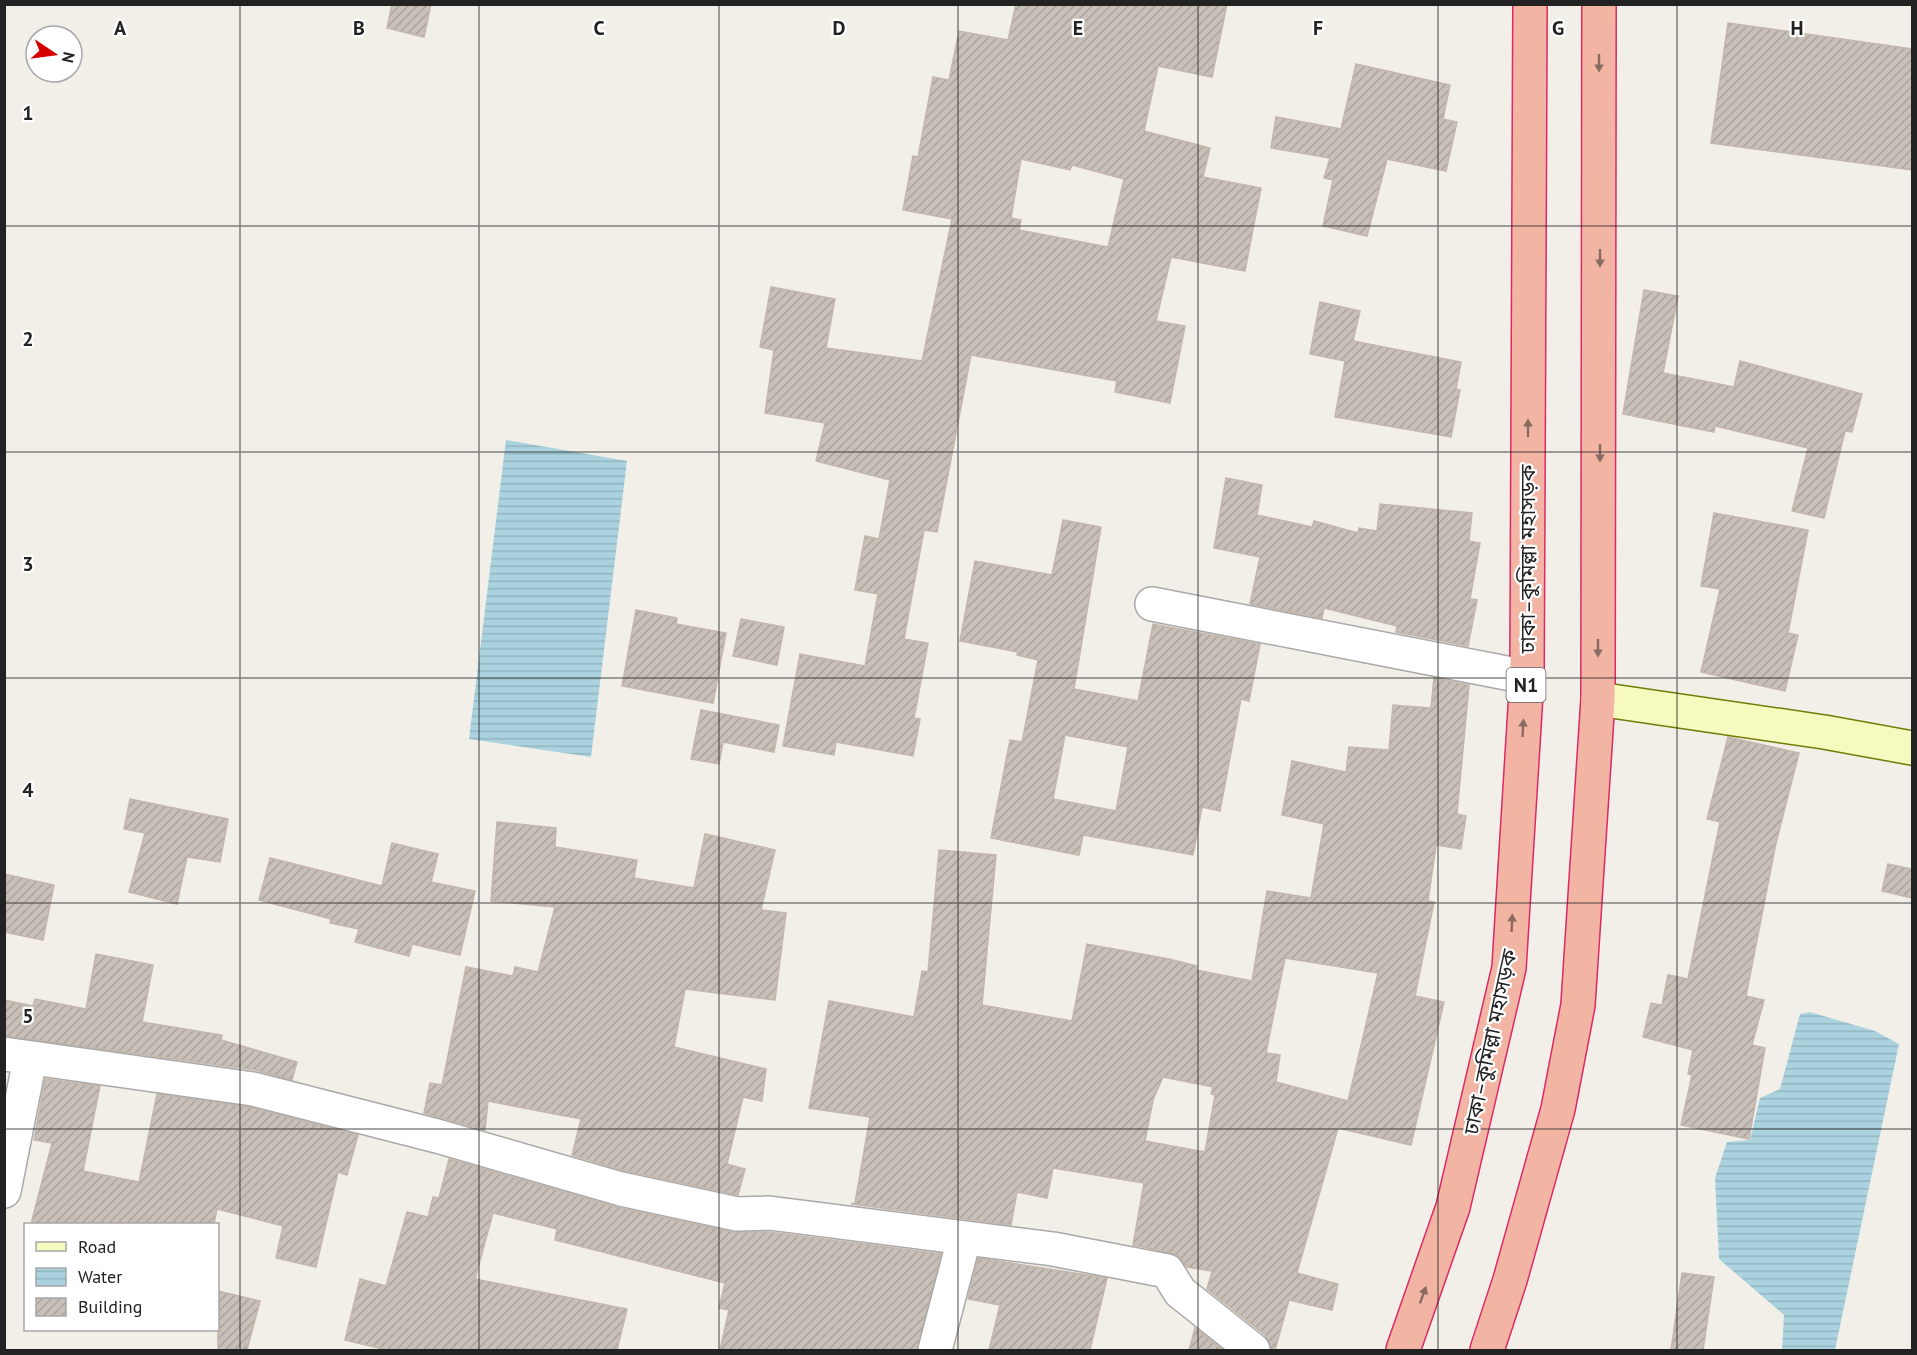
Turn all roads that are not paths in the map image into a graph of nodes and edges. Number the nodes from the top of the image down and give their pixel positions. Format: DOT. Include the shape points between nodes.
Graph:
graph roads {
  1 [pos="1530,4"];
  2 [pos="1599,4"];
  3 [pos="1152,604"];
  4 [pos="1527,677"];
  5 [pos="1598,699"];
  6 [pos="1912,748"];
  7 [pos="17,1056"];
  8 [pos="4,1191"];
  9 [pos="964,1239"];
  10 [pos="935,1350"];
  11 [pos="1253,1350"];
  12 [pos="1403,1350"];
  13 [pos="1487,1350"];
  4 -- 1 [label="highway, ঢাকা–কুমিল্লা মহাসড়ক / N1, one-way"];
  2 -- 5 [label="highway, one-way"];
  3 -- 4 [label="street"];
  12 -- 4 [label="highway, ঢাকা–কুমিল্লা মহাসড়ক / N1, one-way" via="1453,1208 1509,968"];
  5 -- 6 [label="main road"];
  5 -- 13 [label="highway" via="1578,1005 1558,1109"];
  7 -- 8 [label="street"];
  7 -- 9 [label="street" via="253,1089 621,1189 737,1214 769,1214"];
  9 -- 10 [label="street"];
  9 -- 11 [label="street" via="1053,1249 1167,1271 1180,1292"];
}
